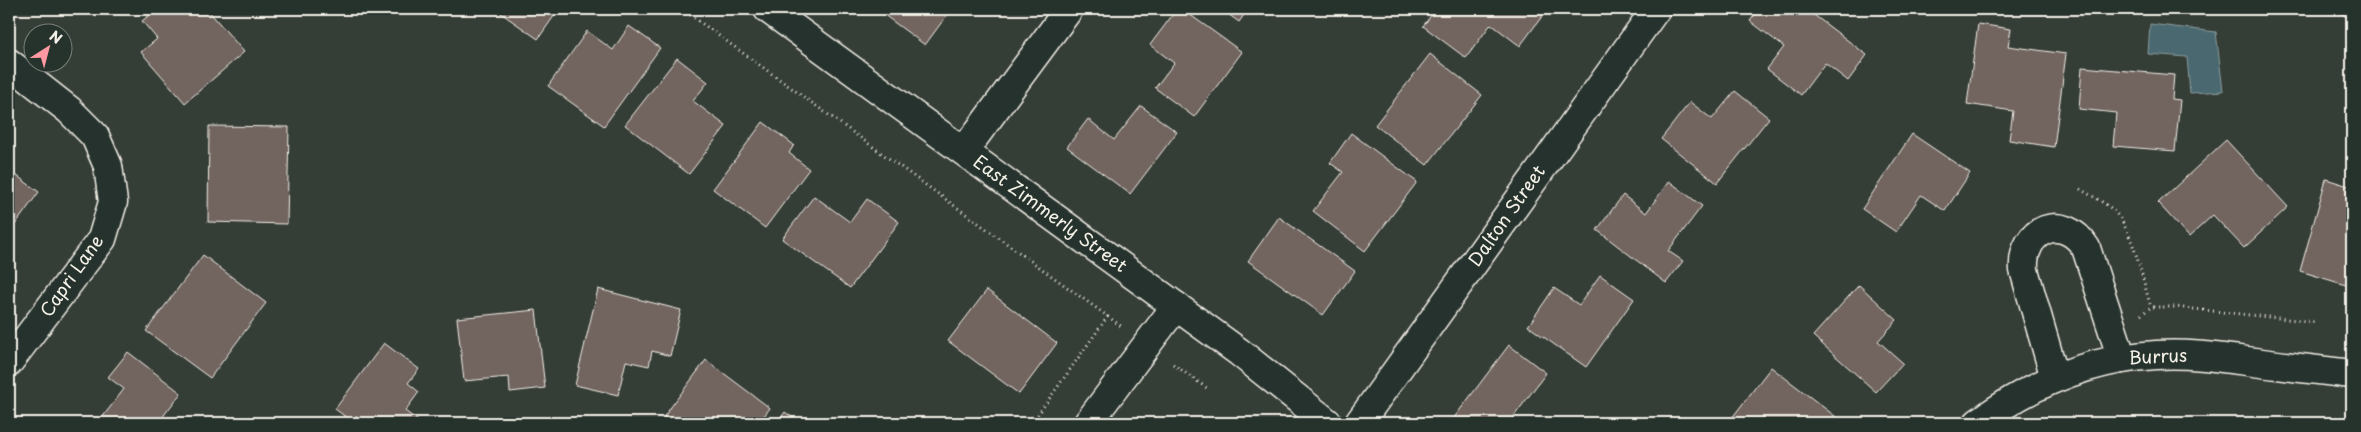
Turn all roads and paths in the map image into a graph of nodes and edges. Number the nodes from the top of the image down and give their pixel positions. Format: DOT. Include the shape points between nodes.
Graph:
graph roads {
  1 [pos="682,9"];
  2 [pos="768,9"];
  3 [pos="1070,9"];
  4 [pos="1656,9"];
  5 [pos="9,63"];
  6 [pos="964,152"];
  7 [pos="2080,189"];
  8 [pos="1176,306"];
  9 [pos="2151,308"];
  10 [pos="1108,316"];
  11 [pos="2315,322"];
  12 [pos="2112,326"];
  13 [pos="1147,345"];
  14 [pos="2122,358"];
  15 [pos="9,362"];
  16 [pos="2352,374"];
  17 [pos="2055,378"];
  18 [pos="1208,389"];
  19 [pos="1032,423"];
  20 [pos="1088,423"];
  21 [pos="1328,423"];
  22 [pos="1359,423"];
  23 [pos="1978,423"];
  1 -- 10 [label="path"];
  2 -- 6 [label="street, East Zimmerly Street"];
  3 -- 6 [label="street"];
  4 -- 22 [label="street, Dalton Street"];
  5 -- 15 [label="street, Capri Lane" via="69,110 95,136 108,166 113,202 102,239"];
  6 -- 8 [label="street, East Zimmerly Street"];
  7 -- 9 [label="path" via="2108,206 2126,229"];
  8 -- 13 [label="street"];
  8 -- 21 [label="street, East Zimmerly Street"];
  9 -- 11 [label="path" via="2220,311"];
  9 -- 12 [label="path" via="2131,322"];
  10 -- 13 [label="path"];
  10 -- 19 [label="path"];
  12 -- 14 [label="street"];
  12 -- 17 [label="street" via="2086,248 2080,239 2062,228 2040,232 2032,238 2025,248 2024,270"];
  13 -- 18 [label="path"];
  13 -- 20 [label="street"];
  14 -- 16 [label="street, Burrus" via="2192,355"];
  14 -- 17 [label="street, Burrus"];
  17 -- 23 [label="street, Burrus" via="2024,392"];
}
